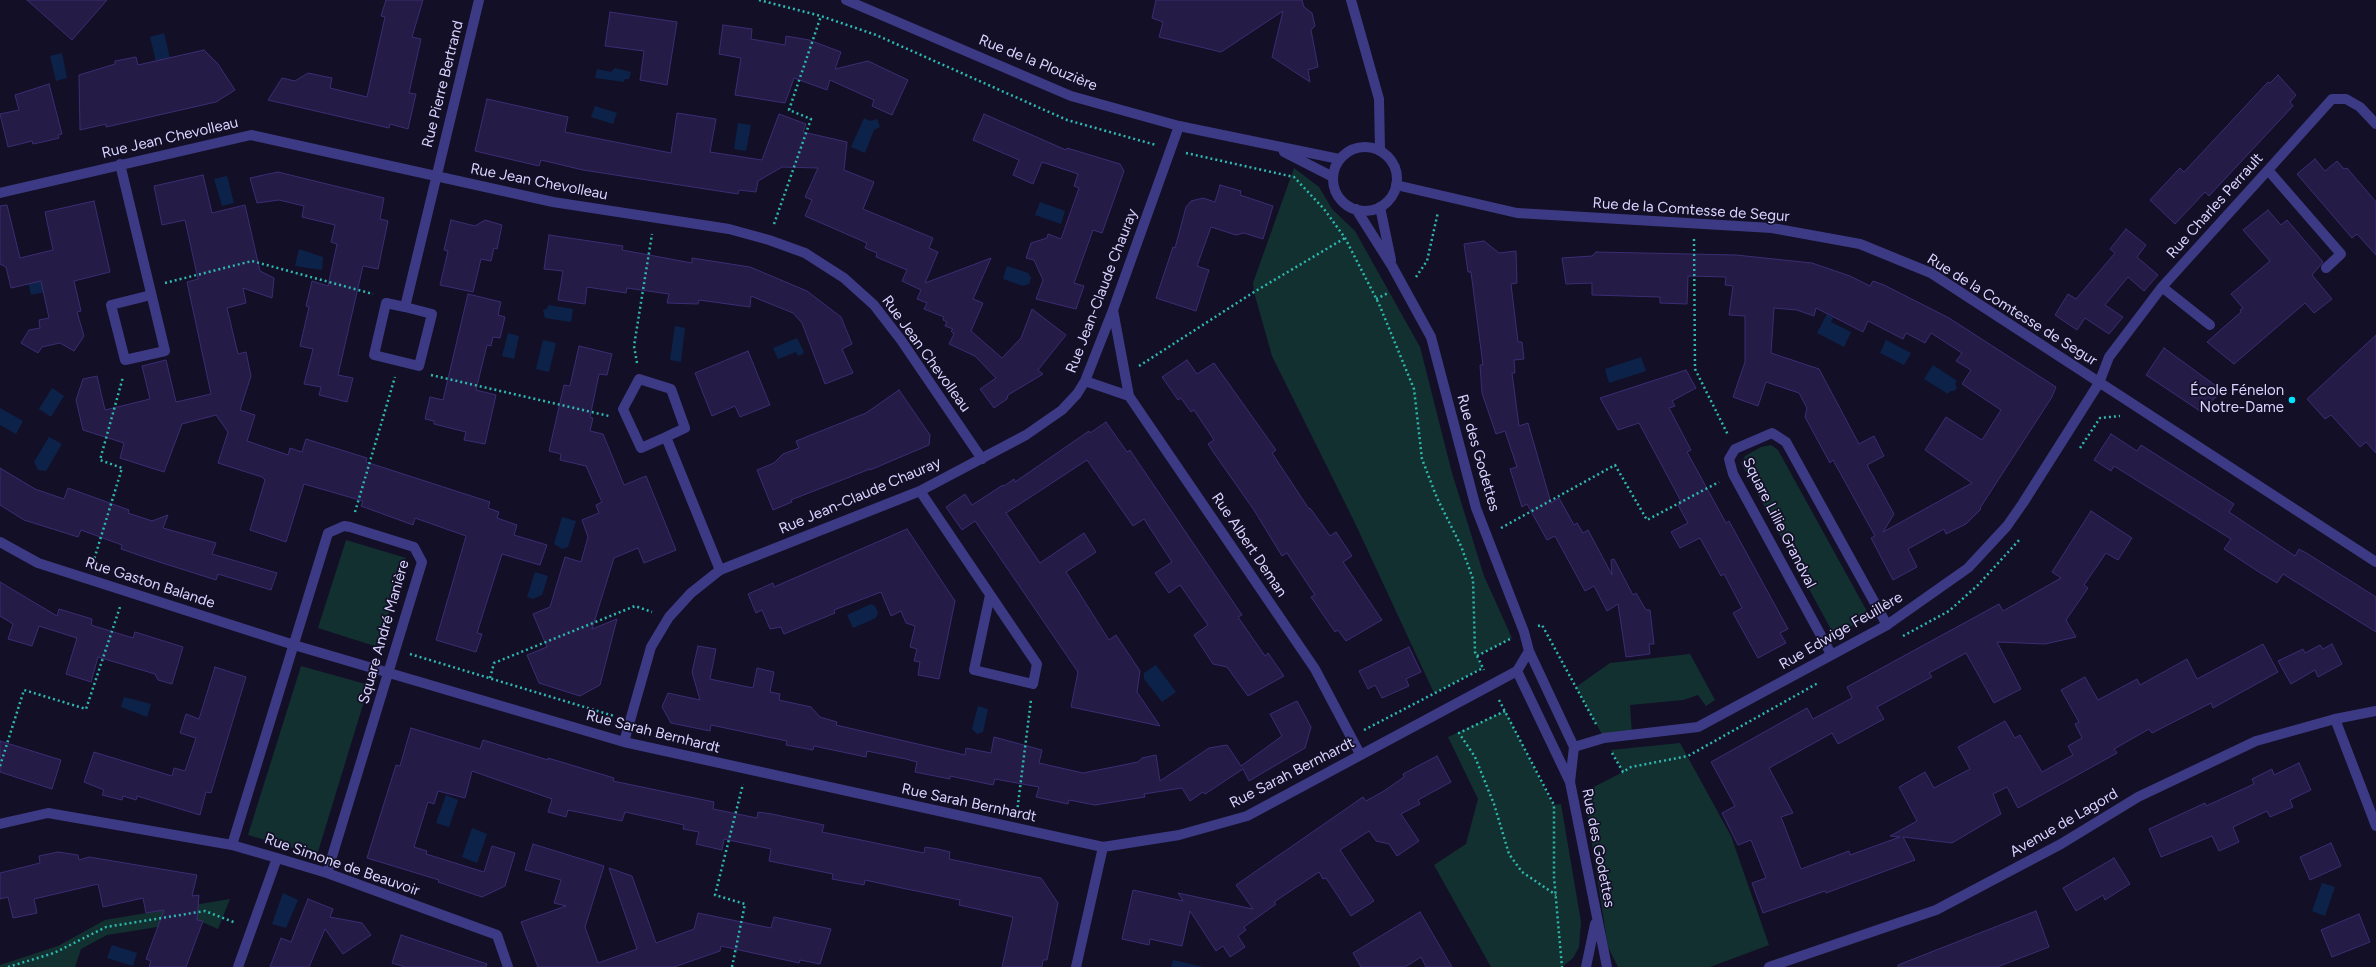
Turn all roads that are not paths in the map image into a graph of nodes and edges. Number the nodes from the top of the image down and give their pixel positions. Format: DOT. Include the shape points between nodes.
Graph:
graph roads {
  1 [pos="479,0"];
  2 [pos="846,0"];
  3 [pos="1351,0"];
  4 [pos="2376,124"];
  5 [pos="1179,126"];
  6 [pos="1271,146"];
  7 [pos="1380,151"];
  8 [pos="1339,159"];
  9 [pos="120,164"];
  10 [pos="2268,170"];
  11 [pos="436,176"];
  12 [pos="1333,177"];
  13 [pos="1396,185"];
  14 [pos="0,193"];
  15 [pos="1380,207"];
  16 [pos="1356,209"];
  17 [pos="1392,266"];
  18 [pos="2326,268"];
  19 [pos="2162,287"];
  20 [pos="150,291"];
  21 [pos="405,307"];
  22 [pos="1113,310"];
  23 [pos="2210,325"];
  24 [pos="1085,381"];
  25 [pos="2099,383"];
  26 [pos="1129,396"];
  27 [pos="666,437"];
  28 [pos="982,459"];
  29 [pos="920,491"];
  30 [pos="0,542"];
  31 [pos="2376,562"];
  32 [pos="720,570"];
  33 [pos="990,595"];
  34 [pos="1887,625"];
  35 [pos="294,645"];
  36 [pos="1529,651"];
  37 [pos="1831,654"];
  38 [pos="1517,671"];
  39 [pos="389,675"];
  40 [pos="2376,711"];
  41 [pos="2335,720"];
  42 [pos="624,742"];
  43 [pos="1574,747"];
  44 [pos="1360,754"];
  45 [pos="1570,782"];
  46 [pos="0,824"];
  47 [pos="2376,826"];
  48 [pos="232,845"];
  49 [pos="1103,847"];
  50 [pos="277,858"];
  51 [pos="327,873"];
  52 [pos="1596,920"];
  53 [pos="238,967"];
  54 [pos="508,967"];
  55 [pos="1076,967"];
  56 [pos="1586,967"];
  57 [pos="1607,967"];
  58 [pos="1769,967"];
  1 -- 11 [label="street, Rue Pierre Bertrand"];
  2 -- 5 [label="street, Rue de la Plouzière" via="1071,96"];
  3 -- 7 [label="street" via="1379,99"];
  4 -- 10 [label="street, Rue Charles Perrault" via="2360,107 2346,99 2332,99"];
  5 -- 6 [label="street, Rue de la Plouzière"];
  5 -- 22 [label="street, Rue Jean-Claude Chauray"];
  6 -- 8 [label="street, Rue de la Plouzière"];
  6 -- 12 [label="street, Rue de la Plouzière"];
  7 -- 8 [label="street" via="1362,147 1346,153"];
  7 -- 13 [label="street" via="1393,165"];
  8 -- 12 [label="street"];
  9 -- 11 [label="street, Rue Jean Chevolleau" via="251,135"];
  9 -- 14 [label="street, Rue Jean Chevolleau"];
  9 -- 20 [label="street"];
  10 -- 18 [label="street" via="2341,254"];
  10 -- 19 [label="street, Rue Charles Perrault"];
  11 -- 21 [label="street, Rue Pierre Bertrand"];
  11 -- 28 [label="street, Rue Jean Chevolleau" via="553,202 729,229 805,253 844,278 874,305 901,340"];
  12 -- 16 [label="street" via="1339,197"];
  13 -- 15 [label="street" via="1392,194"];
  13 -- 25 [label="street, Rue de la Comtesse de Segur" via="1517,213 1772,228 1860,244 1931,273"];
  15 -- 16 [label="street"];
  15 -- 17 [label="street, Rue des Godettes"];
  16 -- 17 [label="street, Rue des Godettes"];
  17 -- 36 [label="street, Rue des Godettes" via="1431,337 1476,508"];
  19 -- 23 [label="street"];
  19 -- 25 [label="street, Rue Charles Perrault" via="2109,357"];
  20 -- 20 [label="street" via="165,351 125,360 111,305"];
  21 -- 21 [label="street" via="432,314 419,366 374,354 386,303"];
  22 -- 24 [label="street, Rue Jean-Claude Chauray"];
  22 -- 26 [label="street"];
  24 -- 26 [label="street"];
  24 -- 28 [label="street, Rue Jean-Claude Chauray" via="1062,410 1026,435"];
  25 -- 31 [label="street, Rue de la Comtesse de Segur"];
  25 -- 34 [label="street, Rue Edwige Feuillère" via="2007,526 1968,568"];
  26 -- 44 [label="street, Rue Albert Deman" via="1315,669"];
  27 -- 27 [label="street" via="685,428 671,389 639,379 623,409 641,448"];
  27 -- 32 [label="street"];
  28 -- 29 [label="street, Rue Jean-Claude Chauray"];
  29 -- 32 [label="street, Rue Jean-Claude Chauray"];
  29 -- 33 [label="street"];
  30 -- 35 [label="street, Rue Gaston Balande" via="38,563"];
  32 -- 42 [label="street, Rue Jean-Claude Chauray" via="691,593 669,617 651,647"];
  33 -- 33 [label="street" via="1037,664 1033,684 974,670"];
  34 -- 37 [label="street, Rue Edwige Feuillère"];
  34 -- 37 [label="street, Square Lillie Grandval" via="1786,442 1772,433 1735,449 1729,459 1733,474"];
  35 -- 39 [label="street, Rue Gaston Balande"];
  35 -- 39 [label="street, Square André Manière" via="328,534 344,526 414,547 422,562"];
  35 -- 48 [label="street"];
  36 -- 38 [label="street"];
  36 -- 43 [label="street, Rue des Godettes"];
  37 -- 43 [label="street, Rue Edwige Feuillère" via="1698,727 1604,738"];
  38 -- 44 [label="street, Rue Sarah Bernhardt"];
  38 -- 45 [label="street"];
  39 -- 42 [label="street, Rue Sarah Bernhardt"];
  39 -- 51 [label="street, Square André Manière"];
  40 -- 41 [label="street, Avenue de Lagord"];
  41 -- 47 [label="street"];
  41 -- 58 [label="street, Avenue de Lagord" via="2256,741 2138,797 2061,844 1936,910"];
  42 -- 49 [label="street, Rue Sarah Bernhardt"];
  43 -- 45 [label="street"];
  44 -- 49 [label="street, Rue Sarah Bernhardt" via="1247,816 1179,835"];
  45 -- 52 [label="street, Rue des Godettes"];
  46 -- 48 [label="street, Rue Simone de Beauvoir" via="48,813"];
  48 -- 50 [label="street, Rue Simone de Beauvoir"];
  49 -- 55 [label="street"];
  50 -- 51 [label="street, Rue Simone de Beauvoir"];
  50 -- 53 [label="street"];
  51 -- 54 [label="street, Rue Simone de Beauvoir" via="497,935"];
  52 -- 56 [label="street, Rue des Godettes"];
  52 -- 57 [label="street, Rue des Godettes"];
}
